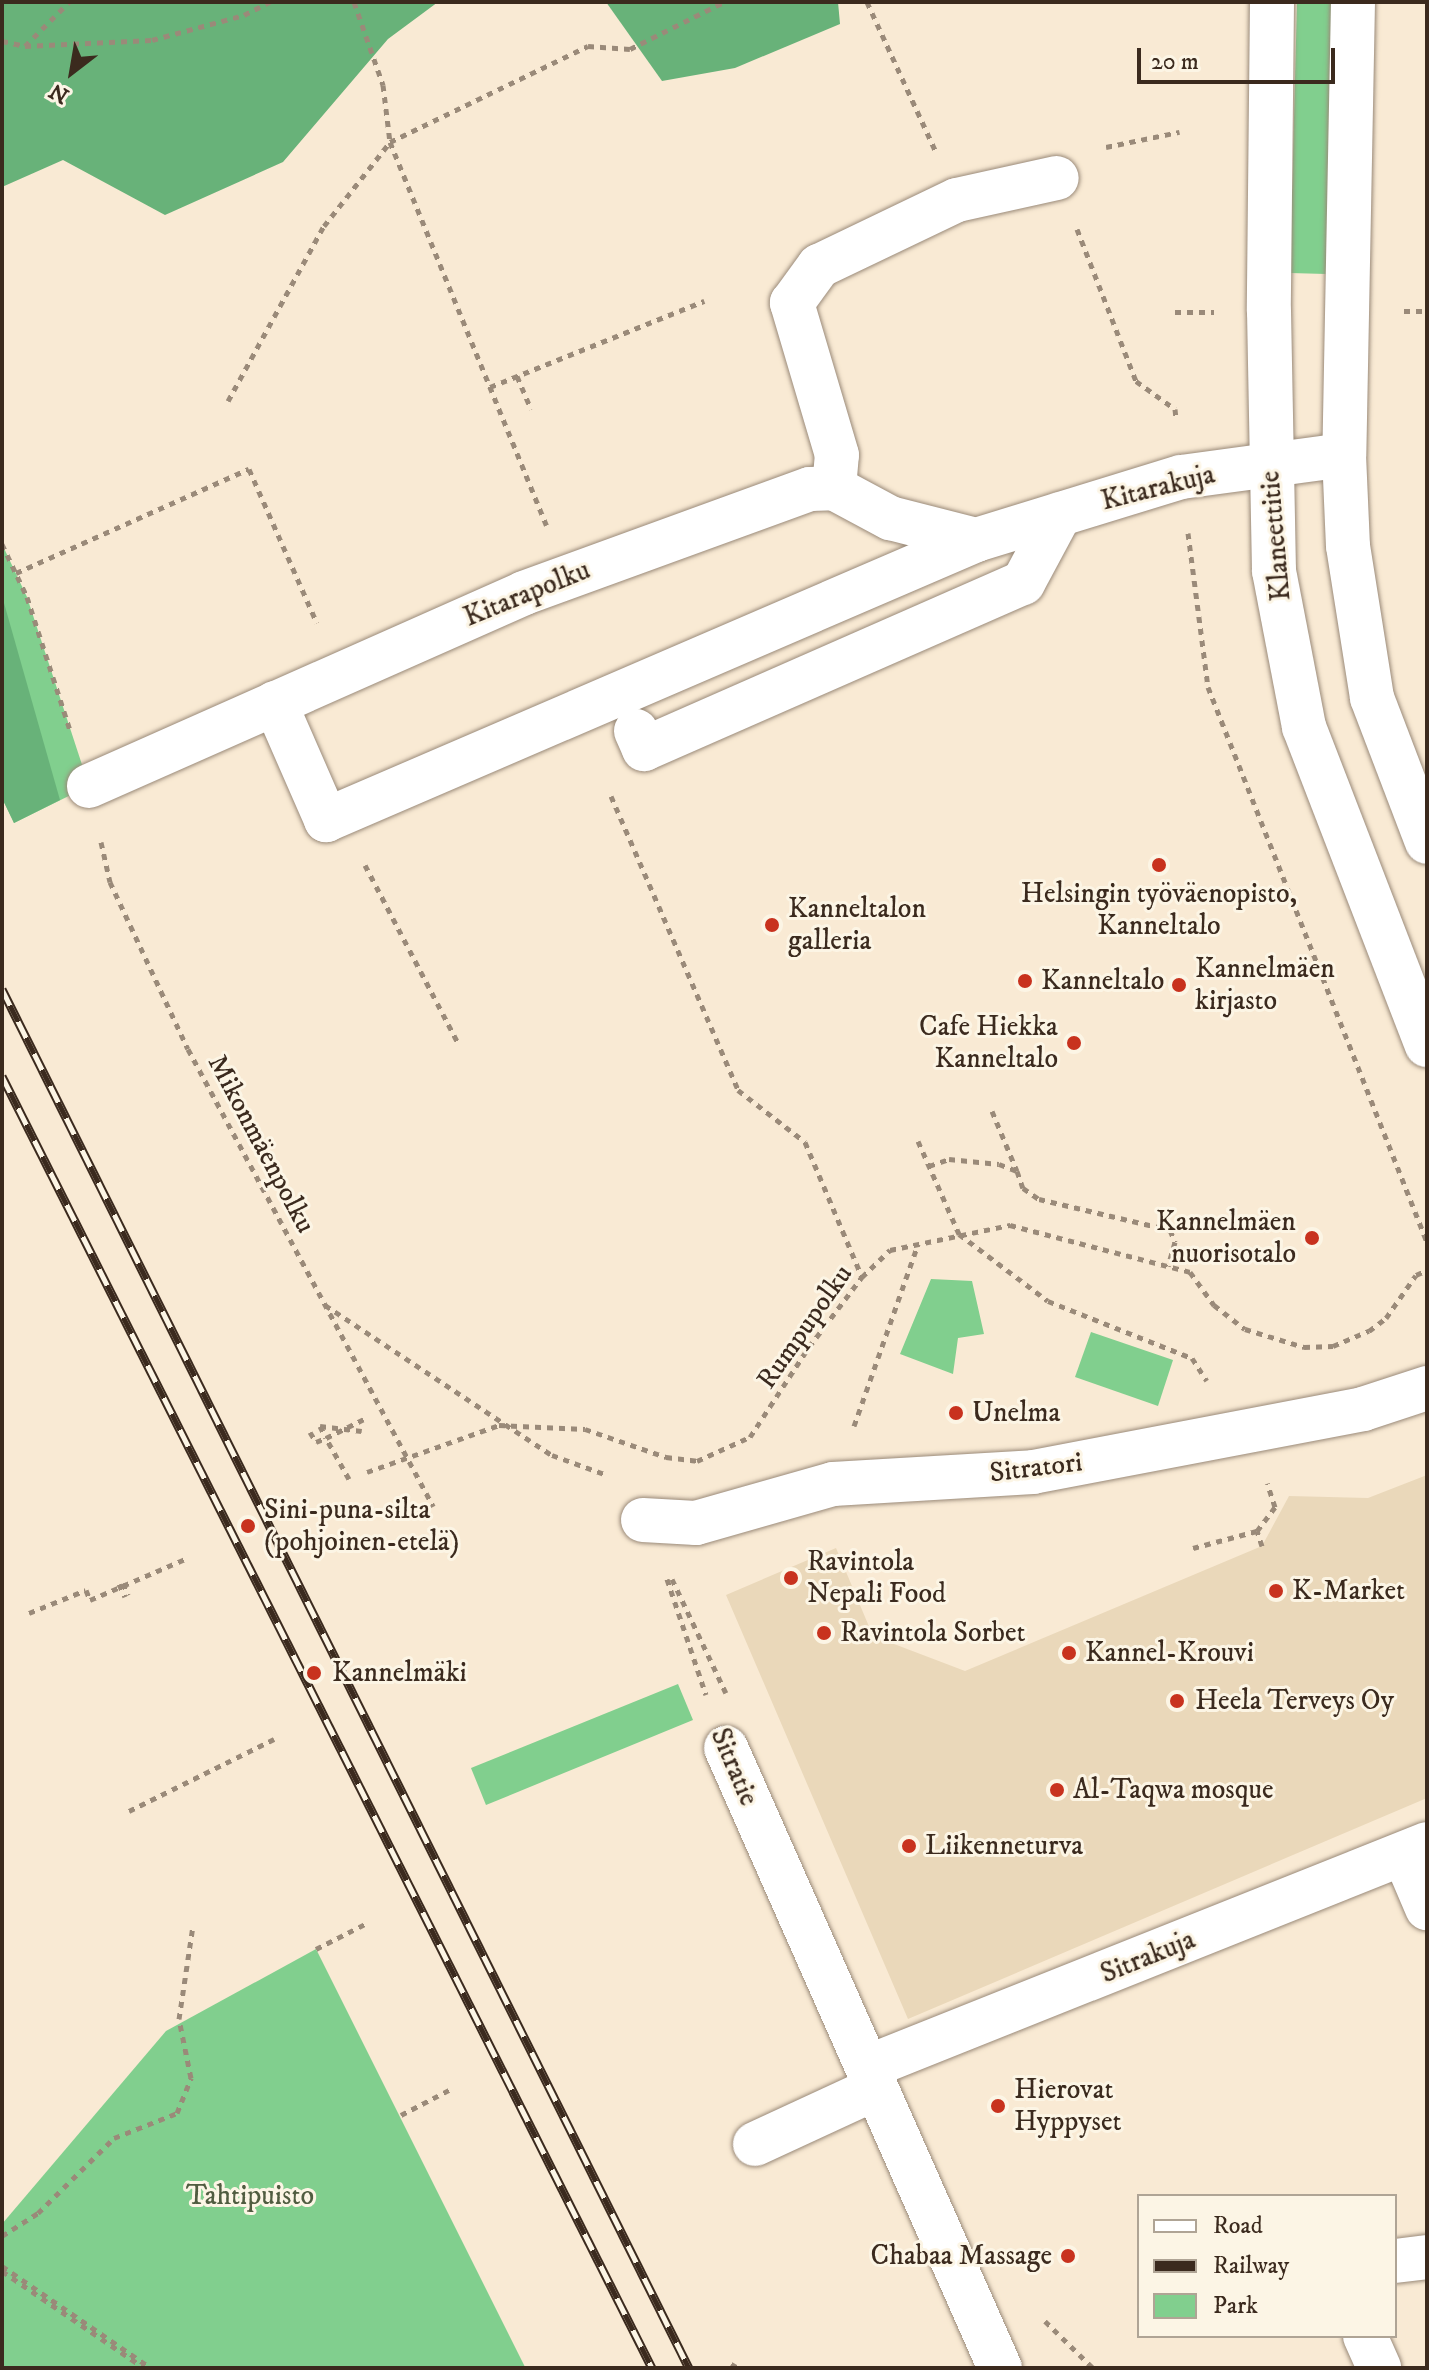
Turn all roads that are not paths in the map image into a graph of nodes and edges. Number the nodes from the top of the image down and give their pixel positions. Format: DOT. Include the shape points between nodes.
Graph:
graph roads {
  1 [pos="1272,2"];
  2 [pos="1353,2"];
  3 [pos="1057,178"];
  4 [pos="1344,455"];
  5 [pos="1269,463"];
  6 [pos="834,488"];
  7 [pos="1060,514"];
  8 [pos="976,540"];
  9 [pos="275,703"];
  10 [pos="636,731"];
  11 [pos="89,786"];
  12 [pos="1427,842"];
  13 [pos="1427,1045"];
  14 [pos="1427,1388"];
  15 [pos="643,1520"];
  16 [pos="726,1748"];
  17 [pos="1415,1849"];
  18 [pos="1427,1908"];
  19 [pos="872,2078"];
  20 [pos="755,2144"];
  21 [pos="1427,2257"];
  22 [pos="1397,2261"];
  23 [pos="1366,2338"];
  24 [pos="1000,2368"];
  25 [pos="1379,2368"];
  1 -- 5 [label="street, Klaneettitie"];
  2 -- 4 [label="street"];
  3 -- 6 [label="street" via="957,200 819,266 792,303 837,455"];
  4 -- 5 [label="street, Kitarakuja"];
  4 -- 12 [label="street" via="1348,546 1372,698"];
  5 -- 7 [label="street, Kitarakuja" via="1181,477"];
  5 -- 13 [label="street, Klaneettitie" via="1274,571 1304,727"];
  6 -- 8 [label="street" via="890,518"];
  6 -- 9 [label="street, Kitarapolku" via="810,489 568,576"];
  7 -- 8 [label="street, Kitarakuja"];
  7 -- 10 [label="street" via="1023,583 644,749"];
  8 -- 9 [label="street, Kitarakuja" via="326,820"];
  9 -- 11 [label="street, Kitarapolku"];
  14 -- 15 [label="street, Sitratori" via="1363,1409 1033,1472 833,1484 696,1523"];
  16 -- 19 [label="street, Sitratie"];
  17 -- 18 [label="street"];
  17 -- 19 [label="street, Sitrakuja"];
  19 -- 20 [label="street, Sitrakuja"];
  19 -- 24 [label="street, Sitratie"];
  21 -- 22 [label="street"];
  23 -- 25 [label="street"];
}
